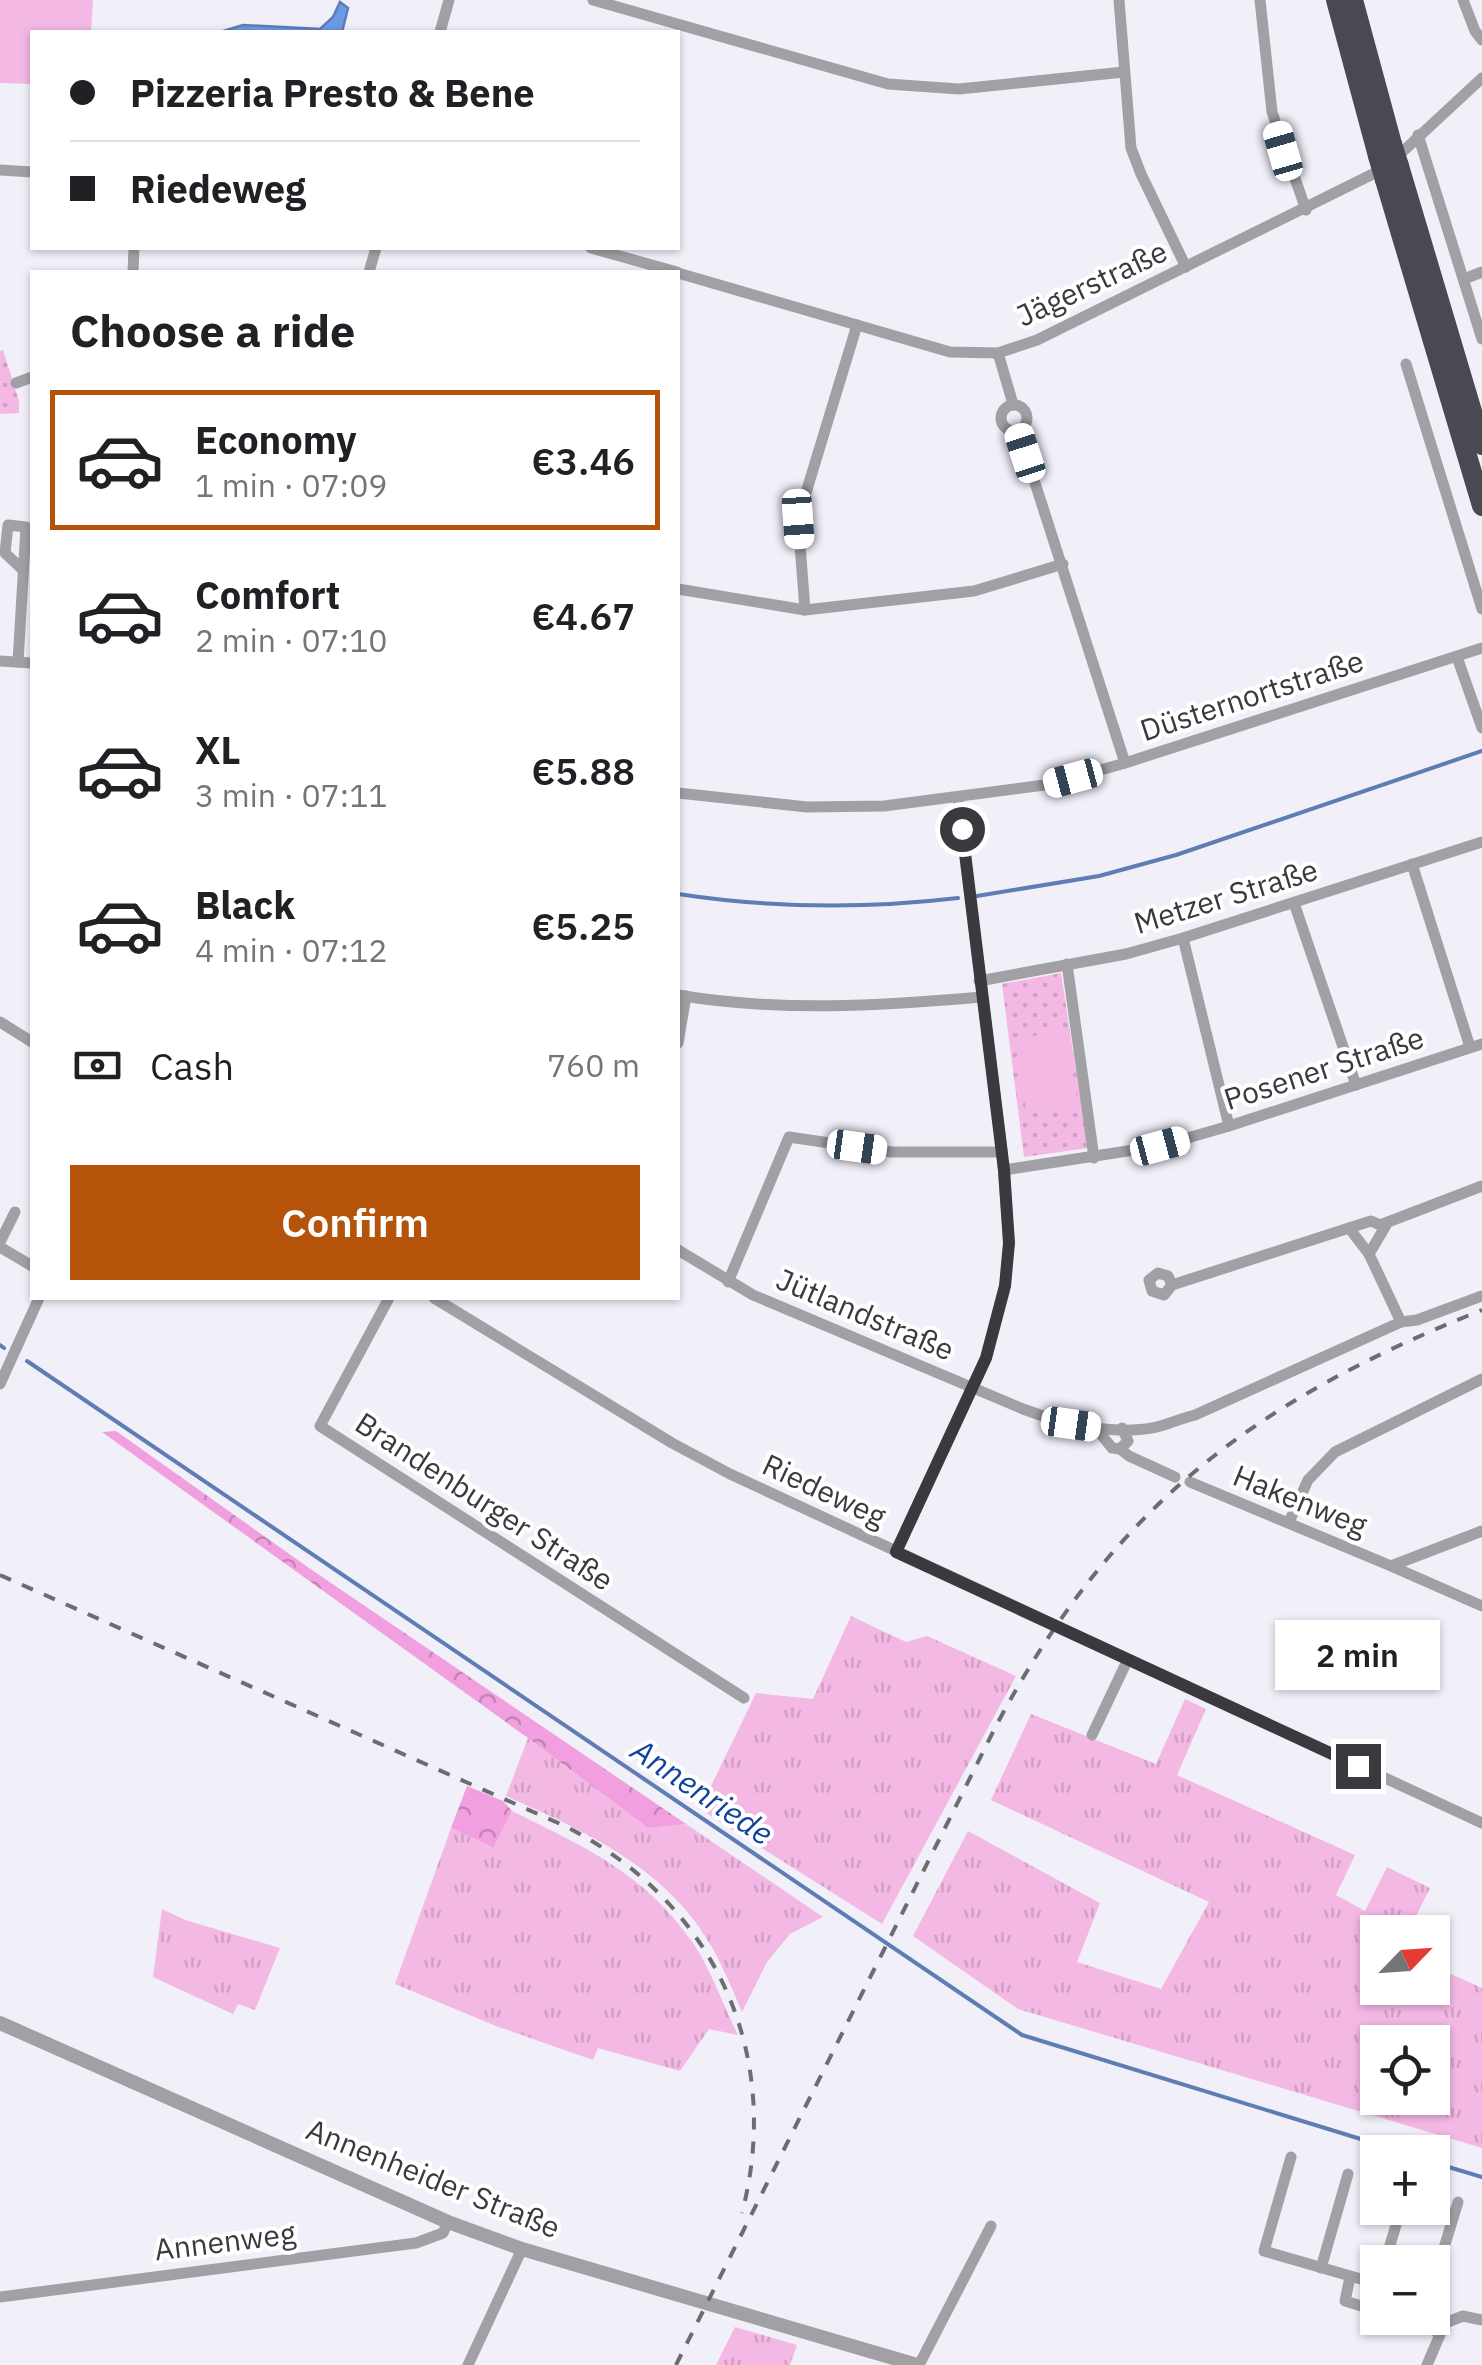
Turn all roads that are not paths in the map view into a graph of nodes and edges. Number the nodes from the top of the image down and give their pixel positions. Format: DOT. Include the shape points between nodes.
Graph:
graph roads {
  1 [pos="449,0"];
  2 [pos="593,0"];
  3 [pos="1119,0"];
  4 [pos="1260,0"];
  5 [pos="1336,0"];
  6 [pos="1353,0"];
  7 [pos="1462,0"];
  8 [pos="441,30"];
  9 [pos="1482,40"];
  10 [pos="1124,72"];
  11 [pos="1482,78"];
  12 [pos="1418,135"];
  13 [pos="1385,150"];
  14 [pos="0,170"];
  15 [pos="30,172"];
  16 [pos="1392,173"];
  17 [pos="1306,210"];
  18 [pos="596,250"];
  19 [pos="1186,267"];
  20 [pos="644,268"];
  21 [pos="1482,272"];
  22 [pos="680,274"];
  23 [pos="1464,279"];
  24 [pos="857,325"];
  25 [pos="1482,339"];
  26 [pos="998,353"];
  27 [pos="1406,364"];
  28 [pos="30,379"];
  29 [pos="16,383"];
  30 [pos="1012,404"];
  31 [pos="1018,430"];
  32 [pos="1482,445"];
  33 [pos="1482,506"];
  34 [pos="1063,564"];
  35 [pos="23,570"];
  36 [pos="680,589"];
  37 [pos="1482,609"];
  38 [pos="804,610"];
  39 [pos="1482,648"];
  40 [pos="1456,656"];
  41 [pos="0,661"];
  42 [pos="18,662"];
  43 [pos="30,663"];
  44 [pos="1482,728"];
  45 [pos="1125,764"];
  46 [pos="680,793"];
  47 [pos="958,798"];
  48 [pos="1482,842"];
  49 [pos="1412,864"];
  50 [pos="1294,903"];
  51 [pos="1183,938"];
  52 [pos="1067,964"];
  53 [pos="979,981"];
  54 [pos="682,996"];
  55 [pos="981,997"];
  56 [pos="0,1022"];
  57 [pos="30,1041"];
  58 [pos="1476,1046"];
  59 [pos="1356,1085"];
  60 [pos="1229,1126"];
  61 [pos="1002,1152"];
  62 [pos="1094,1158"];
  63 [pos="1004,1170"];
  64 [pos="1482,1186"];
  65 [pos="15,1212"];
  66 [pos="1388,1222"];
  67 [pos="1349,1228"];
  68 [pos="0,1245"];
  69 [pos="680,1251"];
  70 [pos="1369,1254"];
  71 [pos="30,1265"];
  72 [pos="728,1282"];
  73 [pos="1172,1284"];
  74 [pos="1482,1296"];
  75 [pos="38,1300"];
  76 [pos="388,1300"];
  77 [pos="437,1300"];
  78 [pos="1401,1322"];
  79 [pos="1482,1379"];
  80 [pos="0,1384"];
  81 [pos="972,1387"];
  82 [pos="1096,1428"];
  83 [pos="1122,1428"];
  84 [pos="1120,1448"];
  85 [pos="1175,1476"];
  86 [pos="1190,1482"];
  87 [pos="1289,1522"];
  88 [pos="1482,1532"];
  89 [pos="896,1552"];
  90 [pos="1392,1566"];
  91 [pos="1482,1606"];
  92 [pos="1128,1660"];
  93 [pos="744,1698"];
  94 [pos="1092,1735"];
  95 [pos="1482,1823"];
  96 [pos="0,2023"];
  97 [pos="1292,2156"];
  98 [pos="1348,2174"];
  99 [pos="1458,2202"];
  100 [pos="448,2222"];
  101 [pos="990,2226"];
  102 [pos="1445,2245"];
  103 [pos="522,2249"];
  104 [pos="1321,2268"];
  105 [pos="1350,2277"];
  106 [pos="1360,2280"];
  107 [pos="1,2299"];
  108 [pos="1360,2306"];
  109 [pos="1482,2320"];
  110 [pos="1450,2321"];
  111 [pos="1438,2335"];
  112 [pos="468,2365"];
  113 [pos="918,2365"];
  114 [pos="1427,2365"];
  1 -- 8 [label="street"];
  2 -- 10 [label="street" via="888,84 959,89"];
  3 -- 10 [label="street"];
  4 -- 17 [label="street" via="1272,112"];
  5 -- 13 [label="highway"];
  6 -- 13 [label="highway"];
  7 -- 9 [label="street"];
  10 -- 19 [label="street" via="1132,148"];
  11 -- 12 [label="street, Jägerstraße"];
  12 -- 17 [label="street, Jägerstraße" via="1385,168"];
  12 -- 23 [label="street"];
  13 -- 16 [label="highway, bridge"];
  14 -- 15 [label="street"];
  16 -- 32 [label="highway"];
  16 -- 33 [label="highway"];
  17 -- 19 [label="street, Jägerstraße"];
  18 -- 20 [label="street, Jägerstraße"];
  19 -- 26 [label="street, Jägerstraße"];
  21 -- 23 [label="street"];
  22 -- 24 [label="street, Jägerstraße"];
  23 -- 25 [label="street"];
  24 -- 26 [label="street, Jägerstraße" via="950,352"];
  24 -- 38 [label="street" via="798,519"];
  26 -- 30 [label="street"];
  27 -- 37 [label="street"];
  28 -- 29 [label="street"];
  30 -- 31 [label="street" via="1027,417"];
  30 -- 31 [label="street" via="1001,422"];
  31 -- 34 [label="street"];
  34 -- 38 [label="street" via="974,591"];
  34 -- 45 [label="street"];
  35 -- 42 [label="street"];
  36 -- 38 [label="street"];
  39 -- 40 [label="street, Düsternortstraße"];
  40 -- 44 [label="street"];
  40 -- 45 [label="street, Düsternortstraße"];
  41 -- 42 [label="street"];
  42 -- 43 [label="street"];
  45 -- 47 [label="street, Düsternortstraße" via="1052,784"];
  46 -- 47 [label="street, Düsternortstraße" via="807,806"];
  47 -- 53 [label="street"];
  48 -- 49 [label="street, Metzer Straße"];
  49 -- 50 [label="street, Metzer Straße"];
  49 -- 58 [label="street"];
  50 -- 51 [label="street, Metzer Straße"];
  50 -- 59 [label="street"];
  51 -- 52 [label="street, Metzer Straße"];
  51 -- 60 [label="street"];
  52 -- 53 [label="street, Metzer Straße"];
  52 -- 62 [label="street"];
  53 -- 55 [label="street"];
  54 -- 55 [label="street" via="788,1005"];
  55 -- 61 [label="street"];
  56 -- 57 [label="street"];
  58 -- 59 [label="street, Posener Straße"];
  59 -- 60 [label="street, Posener Straße"];
  60 -- 62 [label="street, Posener Straße"];
  61 -- 63 [label="street"];
  61 -- 72 [label="street" via="891,1152 788,1138"];
  62 -- 63 [label="street, Posener Straße"];
  63 -- 81 [label="street" via="1005,1286"];
  64 -- 66 [label="street"];
  65 -- 68 [label="street"];
  66 -- 67 [label="street"];
  66 -- 70 [label="street"];
  67 -- 70 [label="street"];
  67 -- 73 [label="street"];
  68 -- 71 [label="street"];
  69 -- 72 [label="street, Jütlandstraße"];
  70 -- 78 [label="street"];
  72 -- 81 [label="street, Jütlandstraße"];
  74 -- 78 [label="street, Jütlandstraße"];
  75 -- 80 [label="street"];
  76 -- 93 [label="street, Brandenburger Straße" via="320,1426"];
  77 -- 89 [label="street, Riedeweg" via="672,1443"];
  78 -- 83 [label="street, Jütlandstraße" via="1195,1415"];
  79 -- 87 [label="street" via="1335,1452 1308,1480"];
  81 -- 82 [label="street, Jütlandstraße" via="1047,1418"];
  81 -- 89 [label="street"];
  82 -- 83 [label="street, Jütlandstraße"];
  82 -- 84 [label="street, Jütlandstraße" via="1112,1448"];
  83 -- 84 [label="street" via="1128,1441"];
  84 -- 85 [label="street, Jütlandstraße"];
  86 -- 87 [label="street, Hakenweg"];
  87 -- 90 [label="street, Hakenweg"];
  88 -- 90 [label="street, Hakenweg"];
  89 -- 92 [label="street, Riedeweg"];
  90 -- 91 [label="street, Hakenweg"];
  92 -- 94 [label="street"];
  92 -- 95 [label="street, Riedeweg"];
  96 -- 100 [label="street, Annenheider Straße"];
  97 -- 104 [label="street" via="1264,2252"];
  98 -- 104 [label="street"];
  99 -- 102 [label="street"];
  100 -- 103 [label="street, Annenheider Straße"];
  100 -- 107 [label="street, Annenweg" via="443,2233 416,2243"];
  101 -- 113 [label="street"];
  103 -- 112 [label="street"];
  103 -- 113 [label="street, Annenheider Straße"];
  104 -- 105 [label="street"];
  105 -- 106 [label="street"];
  105 -- 108 [label="street" via="1345,2301"];
  109 -- 110 [label="street"];
  111 -- 114 [label="street"];
}
